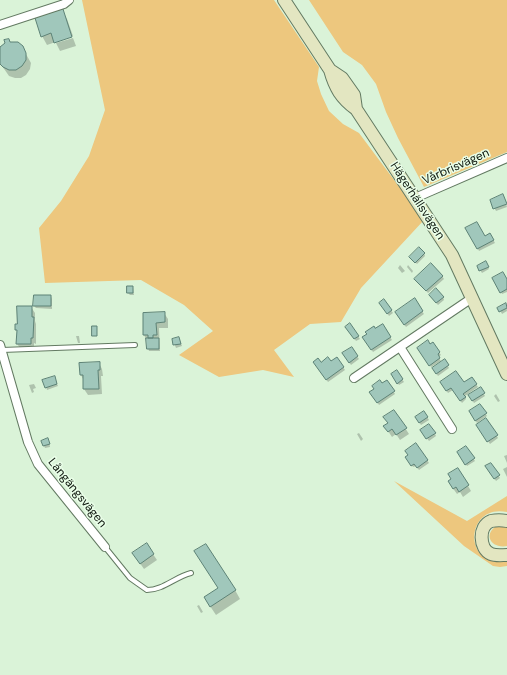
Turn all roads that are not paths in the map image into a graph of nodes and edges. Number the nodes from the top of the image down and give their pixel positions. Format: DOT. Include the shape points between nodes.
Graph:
graph roads {
  1 [pos="69,0"];
  2 [pos="284,0"];
  3 [pos="0,24"];
  4 [pos="507,158"];
  5 [pos="415,198"];
  6 [pos="472,298"];
  7 [pos="135,345"];
  8 [pos="400,347"];
  9 [pos="1,348"];
  10 [pos="507,374"];
  11 [pos="354,378"];
  12 [pos="452,429"];
  13 [pos="507,521"];
  14 [pos="105,547"];
  15 [pos="507,554"];
  16 [pos="191,573"];
  1 -- 3 [label="street" via="64,4"];
  2 -- 5 [label="street, Hägerhällsvägen" via="330,70 342,78 354,95 356,109"];
  4 -- 5 [label="street, Vårbrisvägen"];
  5 -- 6 [label="street, Hägerhällsvägen" via="452,255"];
  6 -- 8 [label="street"];
  6 -- 10 [label="street, Hägerhällsvägen"];
  7 -- 9 [label="lane, Långängsvägen"];
  8 -- 11 [label="street"];
  8 -- 12 [label="street"];
  9 -- 14 [label="street, Långängsvägen" via="28,442 38,464"];
  13 -- 15 [label="street" via="490,522 484,527 481,536 483,546 490,554"];
  14 -- 16 [label="lane, Långängsvägen" via="130,578 147,590 159,588"];
}
